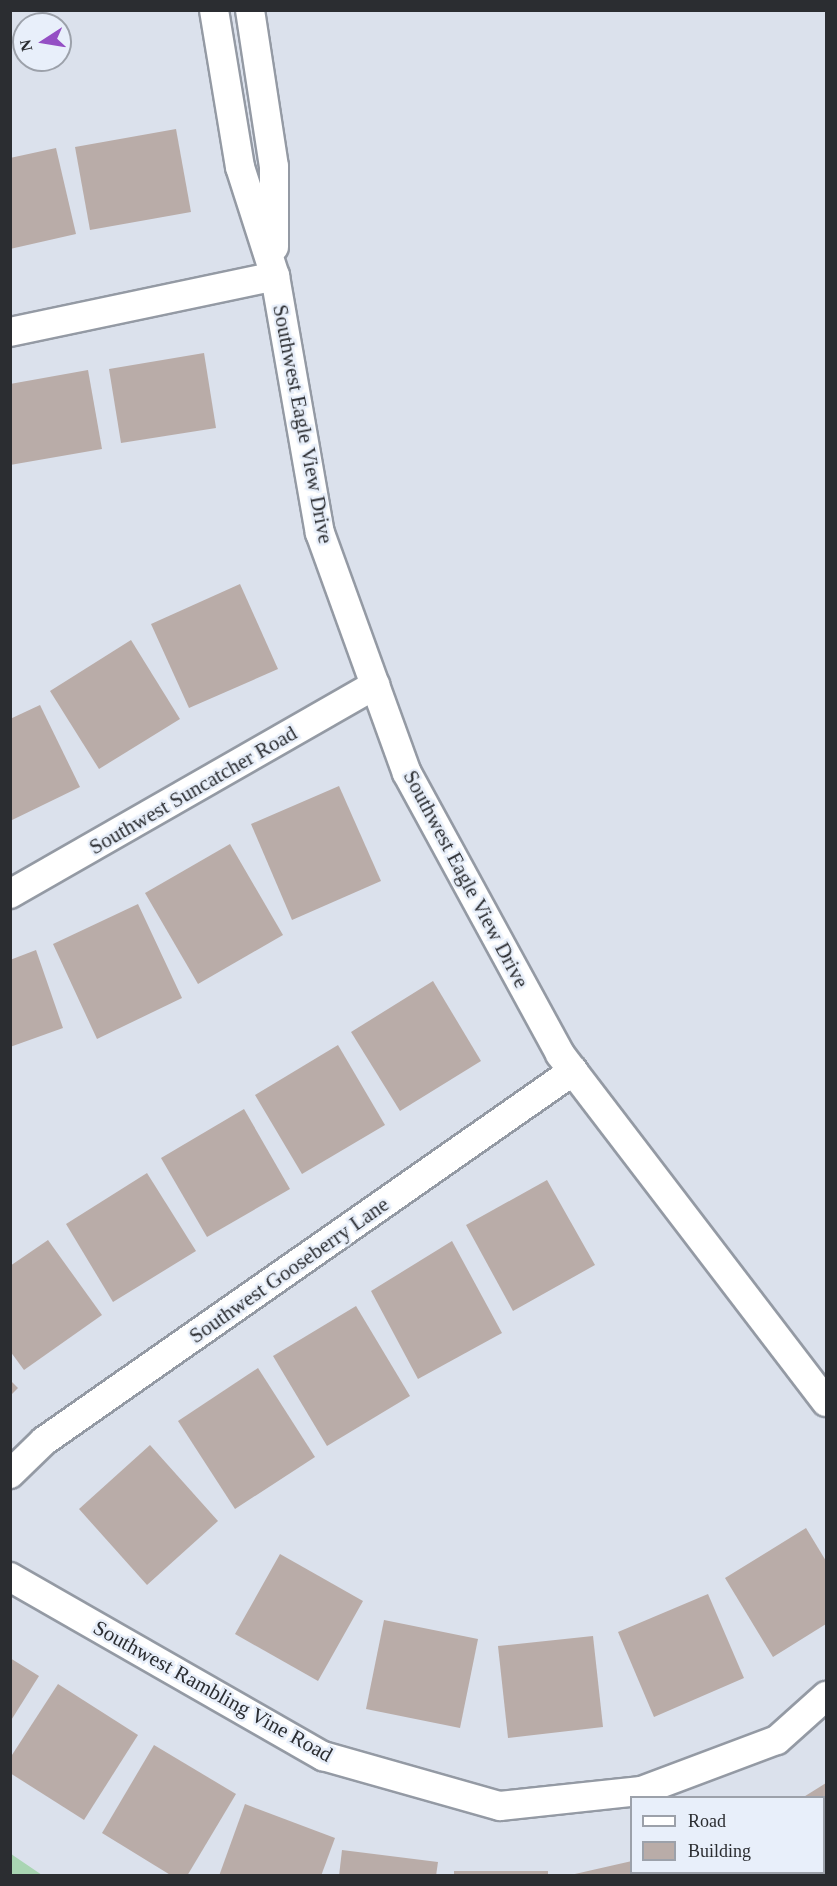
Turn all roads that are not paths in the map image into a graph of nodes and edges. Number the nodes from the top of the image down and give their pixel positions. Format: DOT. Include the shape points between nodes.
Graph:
graph roads {
  1 [pos="214,10"];
  2 [pos="250,10"];
  3 [pos="275,276"];
  4 [pos="10,332"];
  5 [pos="375,685"];
  6 [pos="10,894"];
  7 [pos="573,1071"];
  8 [pos="826,1402"];
  9 [pos="10,1474"];
  10 [pos="10,1577"];
  11 [pos="826,1696"];
  1 -- 3 [label="street, Southwest Eagle View Drive" via="240,167"];
  2 -- 3 [label="street, Southwest Eagle View Drive" via="274,167"];
  3 -- 4 [label="street"];
  3 -- 5 [label="street, Southwest Eagle View Drive" via="320,533"];
  5 -- 6 [label="street, Southwest Suncatcher Road"];
  5 -- 7 [label="street, Southwest Eagle View Drive" via="407,773 560,1054"];
  7 -- 8 [label="street, Southwest Eagle View Drive"];
  7 -- 9 [label="street, Southwest Gooseberry Lane" via="44,1441"];
  10 -- 11 [label="street, Southwest Rambling Vine Road" via="323,1756 500,1806 641,1791 777,1740"];
}
